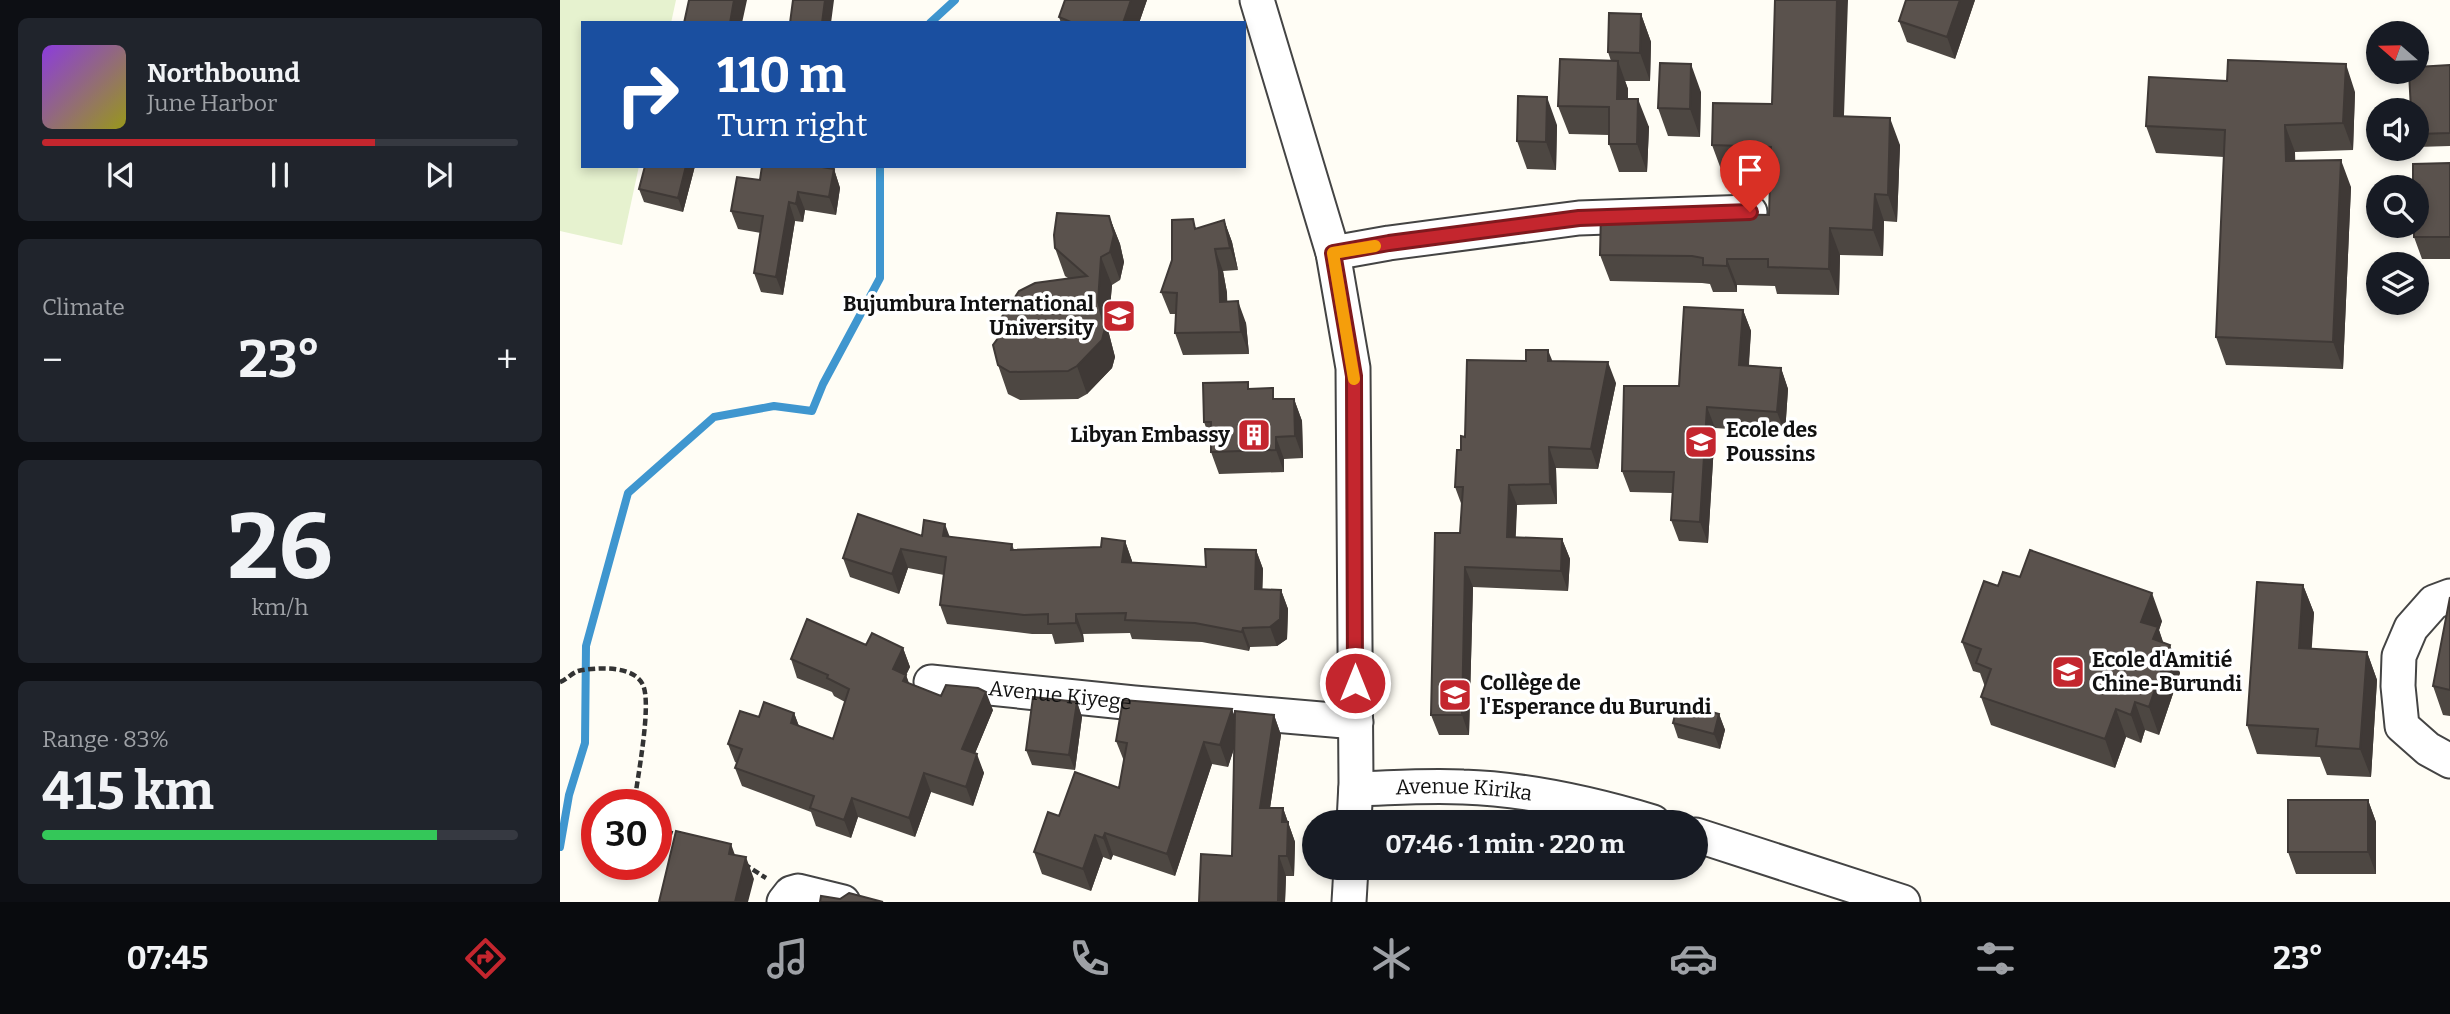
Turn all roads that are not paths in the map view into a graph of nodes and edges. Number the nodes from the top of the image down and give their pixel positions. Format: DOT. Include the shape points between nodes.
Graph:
graph roads {
  1 [pos="1257,0"];
  2 [pos="1750,212"];
  3 [pos="1333,253"];
  4 [pos="2450,596"];
  5 [pos="931,682"];
  6 [pos="1356,722"];
  7 [pos="2450,761"];
  8 [pos="1356,789"];
  9 [pos="1355,810"];
  10 [pos="1612,810"];
  11 [pos="1708,839"];
  12 [pos="1350,880"];
  13 [pos="787,897"];
  14 [pos="843,902"];
  15 [pos="1349,902"];
  16 [pos="1903,902"];
  1 -- 3 [label="street"];
  2 -- 3 [label="street" via="1579,218"];
  3 -- 6 [label="street" via="1354,376"];
  4 -- 7 [label="street" via="2434,602 2411,628 2399,656 2398,686 2402,726"];
  5 -- 6 [label="street, Avenue Kiyege"];
  6 -- 8 [label="street"];
  8 -- 9 [label="street"];
  8 -- 10 [label="street, Avenue Kirika" via="1464,787"];
  11 -- 16 [label="street"];
  12 -- 15 [label="street"];
  13 -- 14 [label="street" via="797,891"];
}
